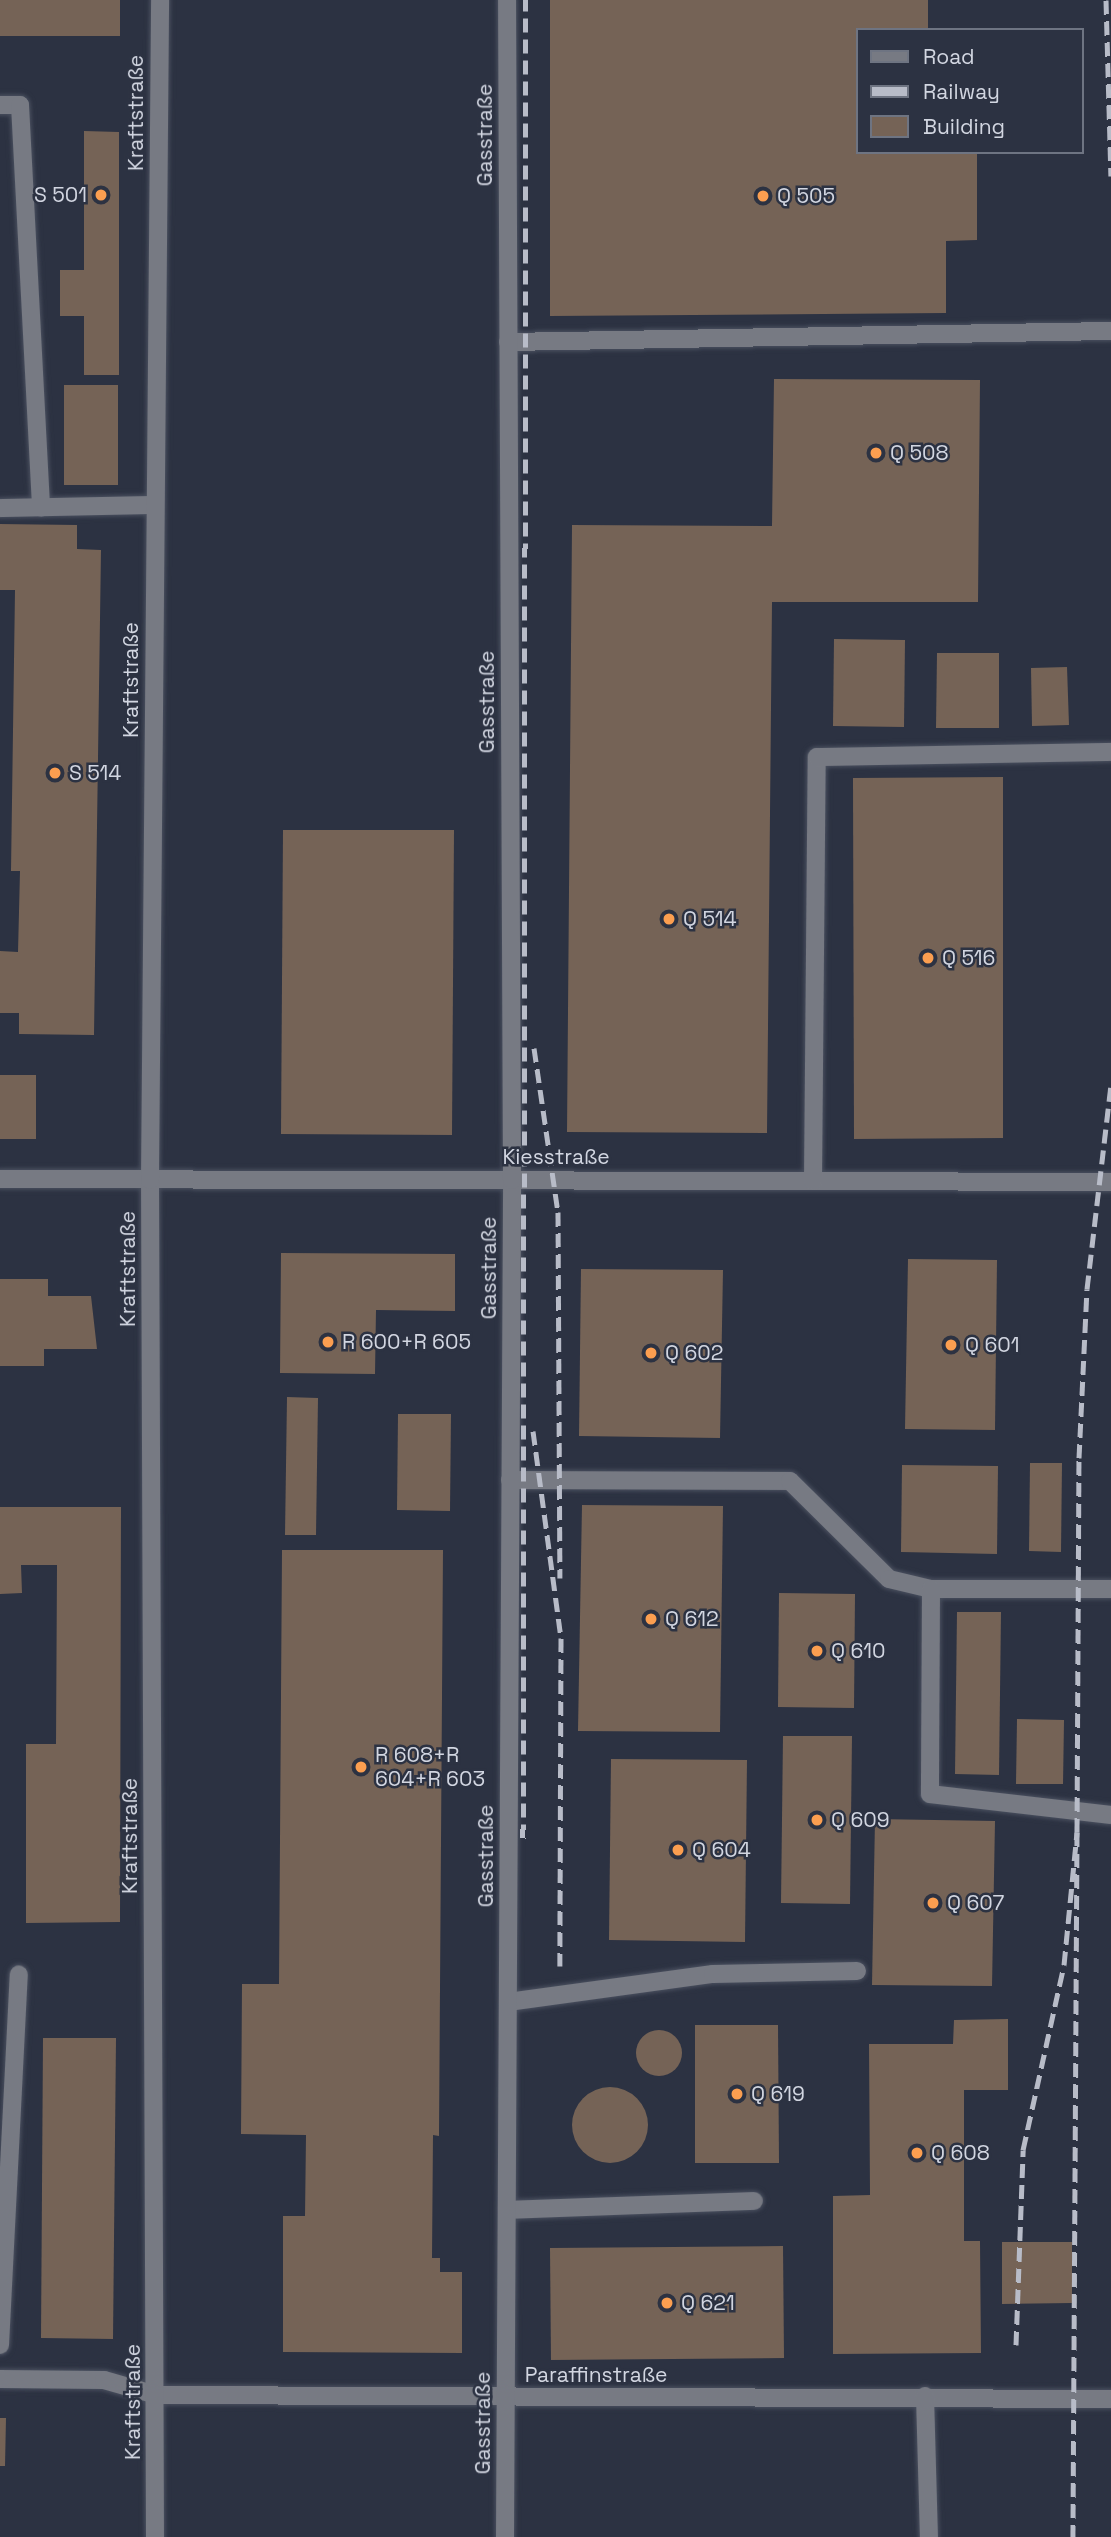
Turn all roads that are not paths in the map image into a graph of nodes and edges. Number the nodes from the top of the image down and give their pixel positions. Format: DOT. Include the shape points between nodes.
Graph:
graph roads {
  1 [pos="159,0"];
  2 [pos="507,0"];
  3 [pos="0,105"];
  4 [pos="1111,331"];
  5 [pos="508,342"];
  6 [pos="155,505"];
  7 [pos="41,507"];
  8 [pos="0,508"];
  9 [pos="1111,752"];
  10 [pos="0,1179"];
  11 [pos="150,1180"];
  12 [pos="512,1180"];
  13 [pos="813,1181"];
  14 [pos="1111,1182"];
  15 [pos="510,1480"];
  16 [pos="931,1589"];
  17 [pos="1111,1589"];
  18 [pos="1111,1815"];
  19 [pos="857,1971"];
  20 [pos="19,1974"];
  21 [pos="508,2002"];
  22 [pos="754,2201"];
  23 [pos="507,2210"];
  24 [pos="0,2345"];
  25 [pos="0,2379"];
  26 [pos="156,2395"];
  27 [pos="925,2396"];
  28 [pos="506,2398"];
  29 [pos="1111,2399"];
  30 [pos="155,2537"];
  31 [pos="505,2537"];
  32 [pos="929,2537"];
  1 -- 6 [label="street, Kraftstraße"];
  2 -- 5 [label="street, Gasstraße"];
  3 -- 7 [label="street" via="20,105"];
  4 -- 5 [label="street"];
  5 -- 12 [label="street, Gasstraße"];
  6 -- 7 [label="street"];
  6 -- 11 [label="street, Kraftstraße"];
  7 -- 8 [label="street"];
  9 -- 13 [label="street" via="817,757"];
  10 -- 11 [label="street, Kiesstraße"];
  11 -- 12 [label="street, Kiesstraße"];
  11 -- 26 [label="street, Kraftstraße"];
  12 -- 13 [label="street, Kiesstraße"];
  12 -- 15 [label="street, Gasstraße"];
  13 -- 14 [label="street, Kiesstraße"];
  15 -- 16 [label="street" via="790,1481 889,1579"];
  15 -- 21 [label="street, Gasstraße"];
  16 -- 17 [label="street"];
  16 -- 18 [label="street" via="930,1794"];
  19 -- 21 [label="street" via="713,1974"];
  20 -- 24 [label="street"];
  21 -- 23 [label="street, Gasstraße"];
  22 -- 23 [label="street"];
  23 -- 28 [label="street, Gasstraße"];
  25 -- 26 [label="street, Paraffinstraße" via="104,2380"];
  26 -- 28 [label="street, Paraffinstraße"];
  26 -- 30 [label="street, Kraftstraße"];
  27 -- 28 [label="street, Paraffinstraße"];
  27 -- 29 [label="street, Paraffinstraße"];
  27 -- 32 [label="street"];
  28 -- 31 [label="street, Gasstraße"];
}
